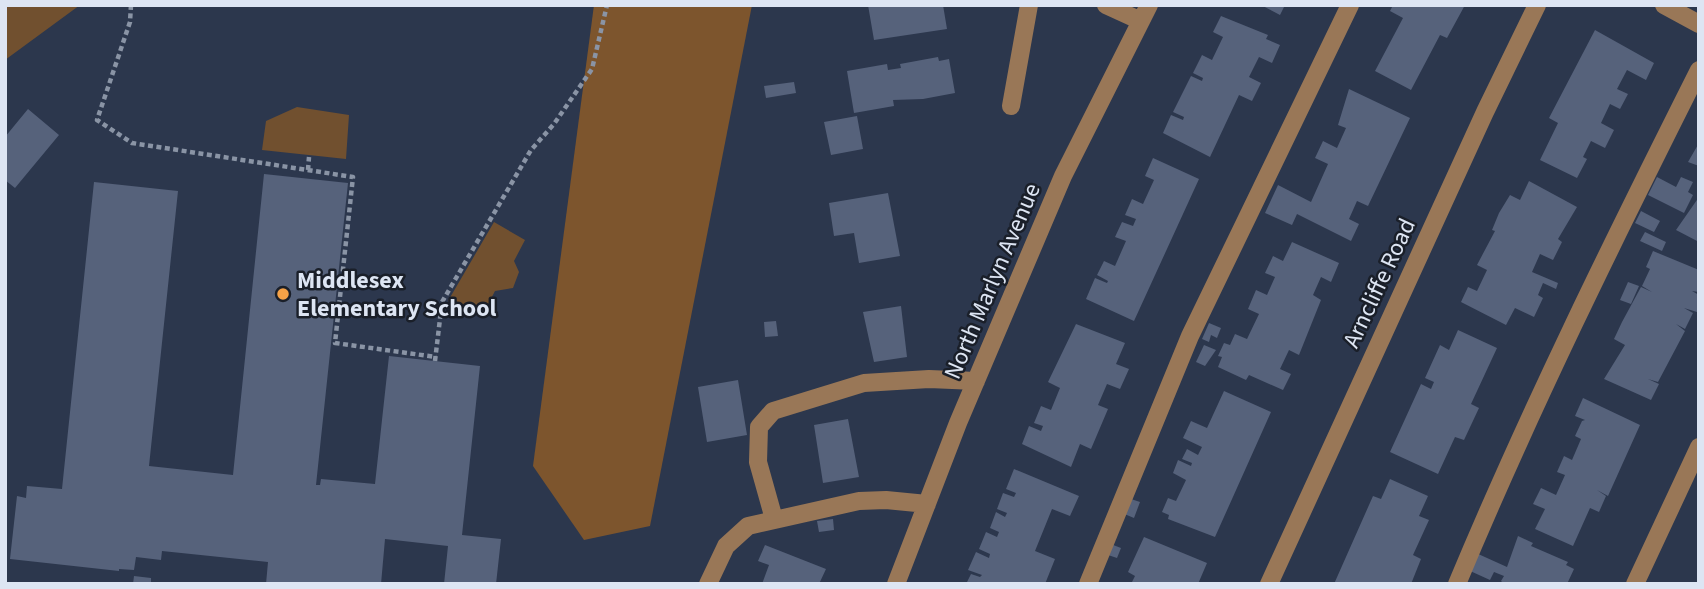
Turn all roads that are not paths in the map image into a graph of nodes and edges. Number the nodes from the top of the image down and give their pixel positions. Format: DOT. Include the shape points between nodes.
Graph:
graph roads {
  1 [pos="1029,5"];
  2 [pos="1106,5"];
  3 [pos="1350,5"];
  4 [pos="1537,5"];
  5 [pos="1664,5"];
  6 [pos="1145,13"];
  7 [pos="1699,24"];
  8 [pos="1699,70"];
  9 [pos="1011,106"];
  10 [pos="976,381"];
  11 [pos="1699,447"];
  12 [pos="927,504"];
  13 [pos="774,519"];
  14 [pos="708,584"];
  15 [pos="896,584"];
  16 [pos="1088,584"];
  17 [pos="1269,584"];
  18 [pos="1458,584"];
  19 [pos="1636,584"];
  1 -- 9 [label="street"];
  2 -- 6 [label="street"];
  3 -- 16 [label="street" via="1190,336"];
  4 -- 17 [label="street, Arncliffe Road"];
  5 -- 7 [label="street"];
  6 -- 10 [label="street, North Marlyn Avenue" via="1063,176"];
  8 -- 18 [label="street" via="1515,448"];
  10 -- 12 [label="street, North Marlyn Avenue"];
  10 -- 13 [label="street" via="864,383 774,411 758,427 758,462"];
  11 -- 19 [label="street"];
  12 -- 13 [label="street" via="859,501"];
  12 -- 15 [label="street, North Marlyn Avenue"];
  13 -- 14 [label="street" via="734,535"];
}
